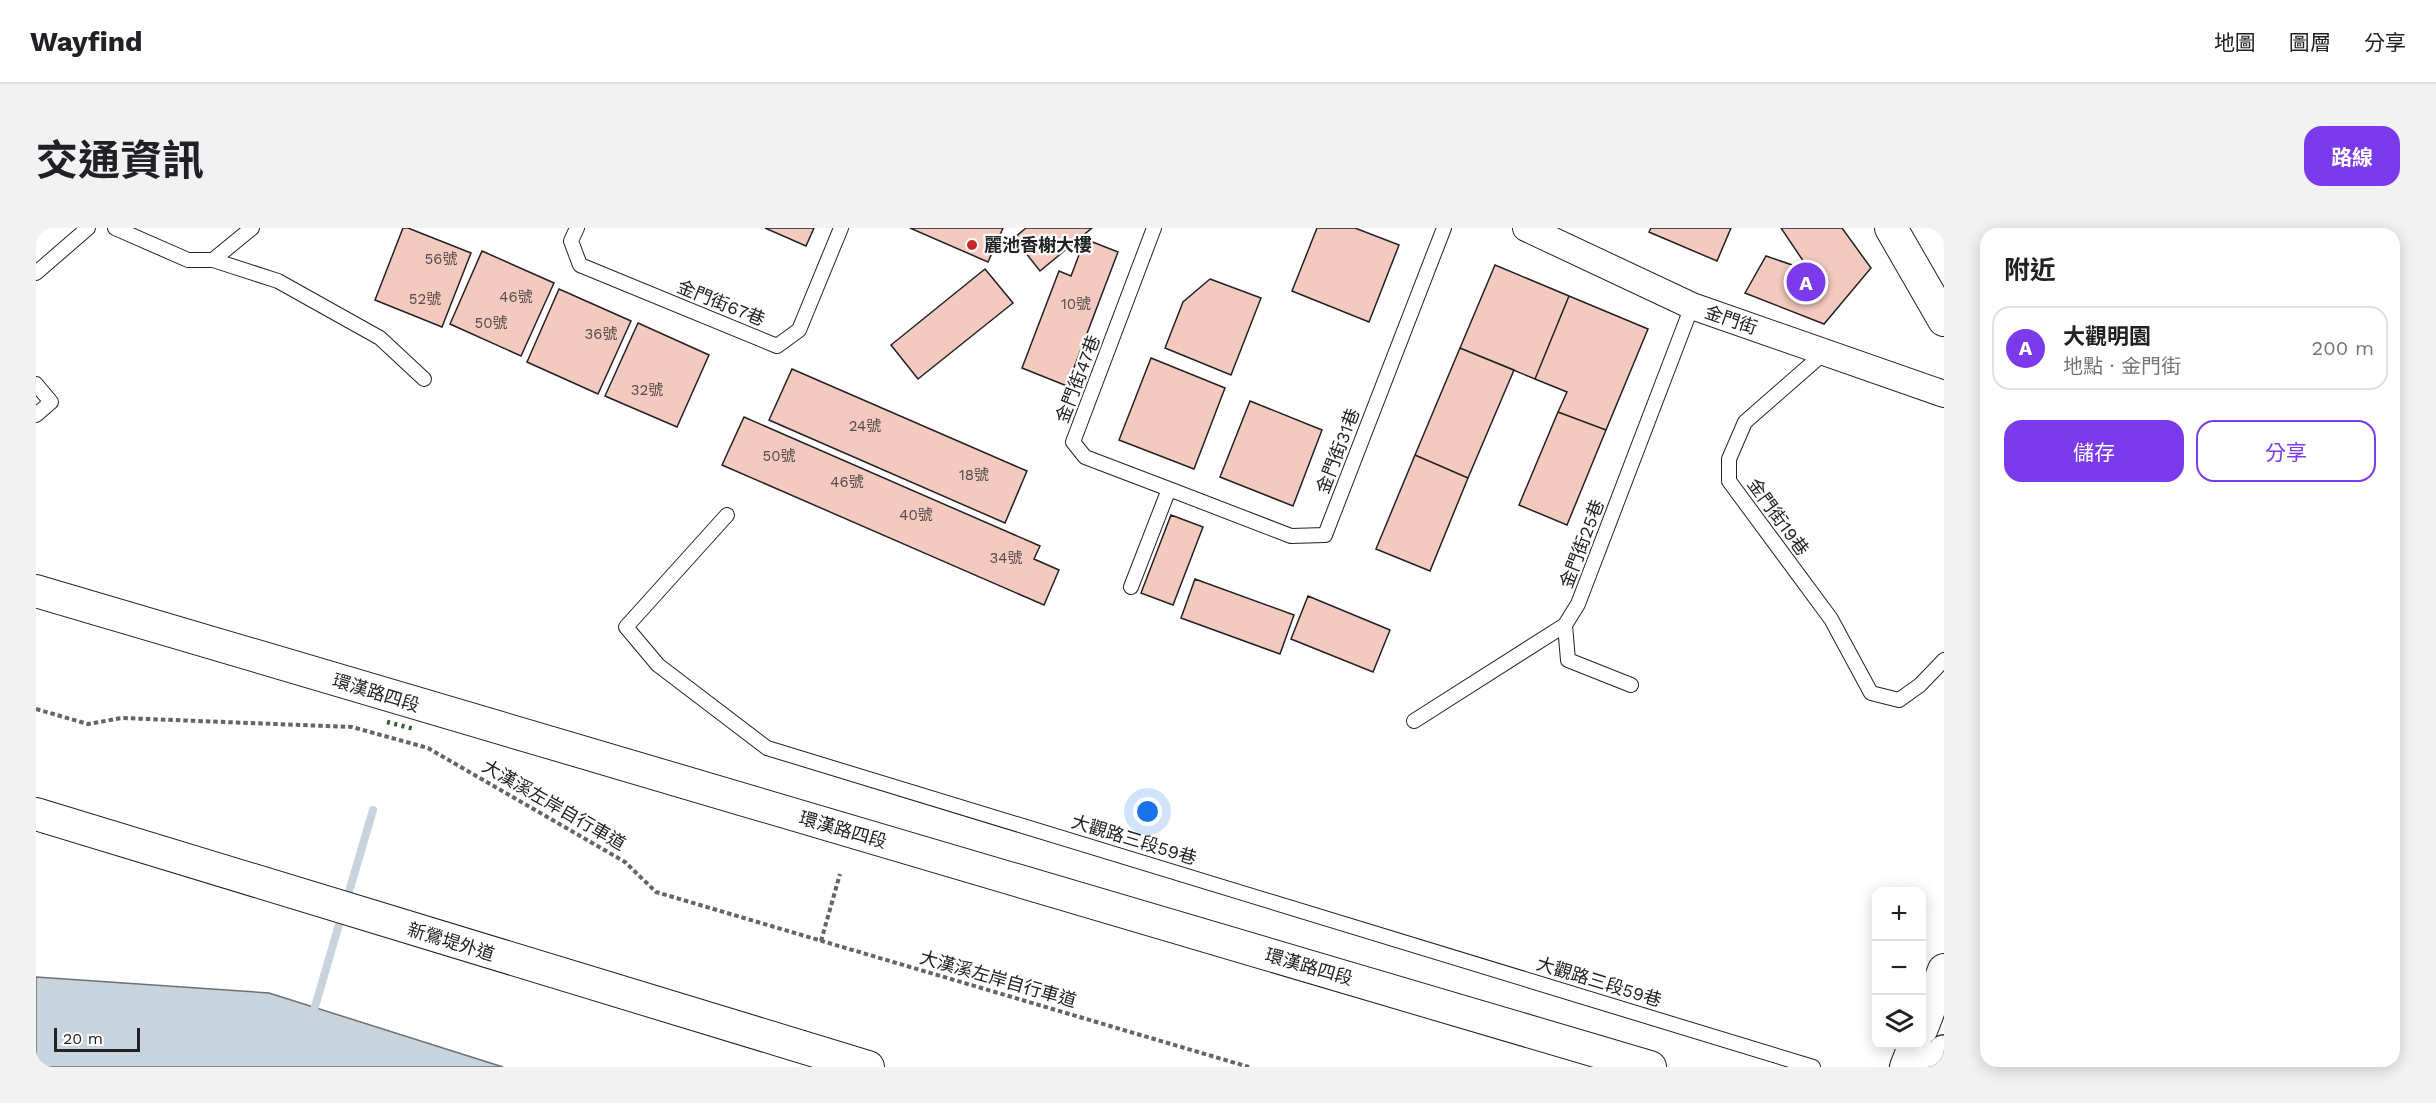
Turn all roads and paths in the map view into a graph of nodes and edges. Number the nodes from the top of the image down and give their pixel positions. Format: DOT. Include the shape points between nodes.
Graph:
graph roads {
  1 [pos="88,228"];
  2 [pos="115,228"];
  3 [pos="252,228"];
  4 [pos="842,228"];
  5 [pos="1154,228"];
  6 [pos="1444,228"];
  7 [pos="1526,228"];
  8 [pos="1891,228"];
  9 [pos="574,235"];
  10 [pos="213,260"];
  11 [pos="36,273"];
  12 [pos="1692,306"];
  13 [pos="1944,320"];
  14 [pos="1825,352"];
  15 [pos="424,379"];
  16 [pos="36,384"];
  17 [pos="1944,394"];
  18 [pos="36,415"];
  19 [pos="1169,489"];
  20 [pos="727,515"];
  21 [pos="1131,587"];
  22 [pos="36,591"];
  23 [pos="1565,625"];
  24 [pos="1944,660"];
  25 [pos="1631,685"];
  26 [pos="36,709"];
  27 [pos="1414,721"];
  28 [pos="36,814"];
  29 [pos="840,874"];
  30 [pos="821,942"];
  31 [pos="1944,970"];
  32 [pos="1944,1009"];
  33 [pos="1926,1017"];
  34 [pos="1913,1049"];
  35 [pos="1944,1052"];
  36 [pos="868,1067"];
  37 [pos="1249,1067"];
  38 [pos="1650,1067"];
  39 [pos="1812,1067"];
  40 [pos="1906,1067"];
  41 [pos="1921,1067"];
  42 [pos="1938,1067"];
  1 -- 11 [label="lane"];
  2 -- 10 [label="lane" via="188,260"];
  3 -- 10 [label="lane"];
  4 -- 9 [label="lane, 金門街67巷" via="799,330 777,346 580,265"];
  5 -- 19 [label="lane, 金門街47巷" via="1073,442 1085,457"];
  6 -- 19 [label="lane, 金門街31巷" via="1325,535 1291,536"];
  7 -- 12 [label="street, 金門街"];
  8 -- 13 [label="street"];
  10 -- 15 [label="lane" via="278,281 380,338"];
  12 -- 14 [label="street, 金門街"];
  12 -- 23 [label="lane, 金門街25巷" via="1578,604"];
  14 -- 17 [label="street, 金門街"];
  14 -- 24 [label="lane, 金門街19巷" via="1745,422 1728,459 1729,481 1831,619 1871,693 1899,700"];
  16 -- 18 [label="lane" via="51,402"];
  19 -- 21 [label="lane"];
  20 -- 39 [label="lane, 大觀路三段59巷" via="626,627 658,665 767,748"];
  22 -- 38 [label="street, 環漢路四段"];
  23 -- 25 [label="lane" via="1568,660"];
  23 -- 27 [label="lane, 金門街25巷"];
  26 -- 30 [label="path, 大漢溪左岸自行車道" via="88,724 122,718 352,727 428,748 625,862 656,892"];
  28 -- 36 [label="street, 新鶯堤外道"];
  29 -- 30 [label="path"];
  30 -- 37 [label="path, 大漢溪左岸自行車道"];
  31 -- 33 [label="street"];
  32 -- 41 [label="street"];
  34 -- 40 [label="street"];
  35 -- 42 [label="main road"];
}
